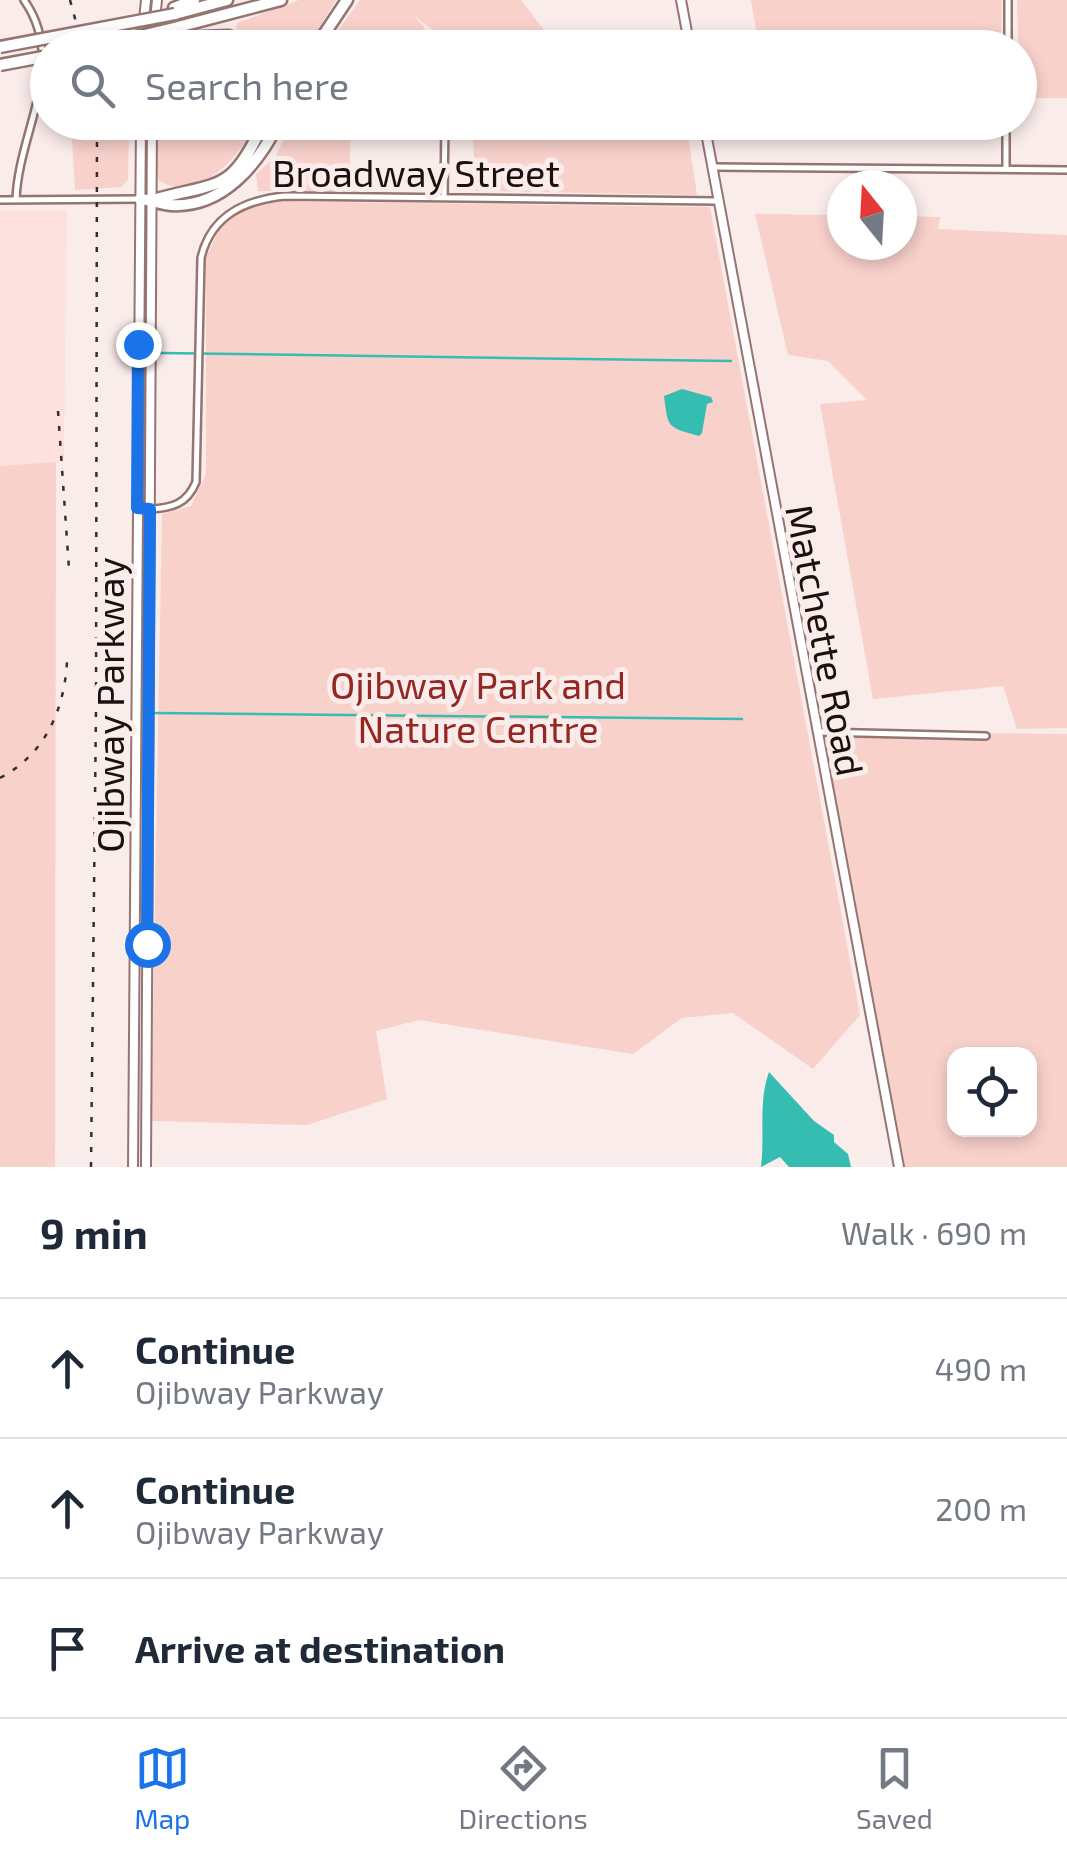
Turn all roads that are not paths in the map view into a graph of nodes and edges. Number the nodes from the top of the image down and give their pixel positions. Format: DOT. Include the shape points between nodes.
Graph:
graph roads {
  1 [pos="24,0"];
  2 [pos="146,0"];
  3 [pos="156,0"];
  4 [pos="194,0"];
  5 [pos="228,0"];
  6 [pos="281,0"];
  7 [pos="348,0"];
  8 [pos="681,0"];
  9 [pos="1008,0"];
  10 [pos="174,11"];
  11 [pos="39,30"];
  12 [pos="87,30"];
  13 [pos="143,30"];
  14 [pos="154,30"];
  15 [pos="184,30"];
  16 [pos="327,30"];
  17 [pos="687,30"];
  18 [pos="1008,30"];
  19 [pos="30,41"];
  20 [pos="0,47"];
  21 [pos="30,59"];
  22 [pos="0,65"];
  23 [pos="30,125"];
  24 [pos="142,140"];
  25 [pos="151,140"];
  26 [pos="256,140"];
  27 [pos="269,140"];
  28 [pos="445,140"];
  29 [pos="707,140"];
  30 [pos="1006,140"];
  31 [pos="711,167"];
  32 [pos="1006,170"];
  33 [pos="1067,170"];
  34 [pos="444,198"];
  35 [pos="0,200"];
  36 [pos="16,200"];
  37 [pos="146,200"];
  38 [pos="716,201"];
  39 [pos="137,508"];
  40 [pos="150,509"];
  41 [pos="816,732"];
  42 [pos="986,736"];
  43 [pos="133,1167"];
  44 [pos="146,1167"];
  45 [pos="899,1167"];
  1 -- 11 [label="street"];
  2 -- 13 [label="main road"];
  3 -- 14 [label="main road"];
  4 -- 10 [label="highway"];
  5 -- 10 [label="highway"];
  6 -- 15 [label="highway"];
  7 -- 16 [label="highway"];
  8 -- 17 [label="main road"];
  9 -- 18 [label="street"];
  10 -- 12 [label="highway, bridge"];
  19 -- 20 [label="highway, bridge"];
  21 -- 22 [label="highway, bridge"];
  23 -- 36 [label="street"];
  24 -- 37 [label="main road, Ojibway Parkway"];
  25 -- 37 [label="main road, Ojibway Parkway"];
  26 -- 37 [label="highway" via="230,176 202,190"];
  27 -- 37 [label="highway" via="225,190 187,204"];
  28 -- 34 [label="street"];
  29 -- 31 [label="main road, Matchette Road"];
  30 -- 32 [label="street"];
  31 -- 32 [label="street"];
  31 -- 38 [label="main road, Matchette Road"];
  32 -- 33 [label="street"];
  34 -- 38 [label="street, Broadway Street"];
  34 -- 40 [label="street, Broadway Street" via="262,198 217,223 202,258 196,482 181,503"];
  35 -- 36 [label="street"];
  36 -- 37 [label="street"];
  37 -- 39 [label="main road, Ojibway Parkway"];
  37 -- 40 [label="main road, Ojibway Parkway"];
  38 -- 41 [label="main road, Matchette Road"];
  39 -- 40 [label="street, Broadway Street"];
  39 -- 43 [label="main road, Ojibway Parkway"];
  40 -- 44 [label="main road, Ojibway Parkway"];
  41 -- 42 [label="street"];
  41 -- 45 [label="main road, Matchette Road"];
}
